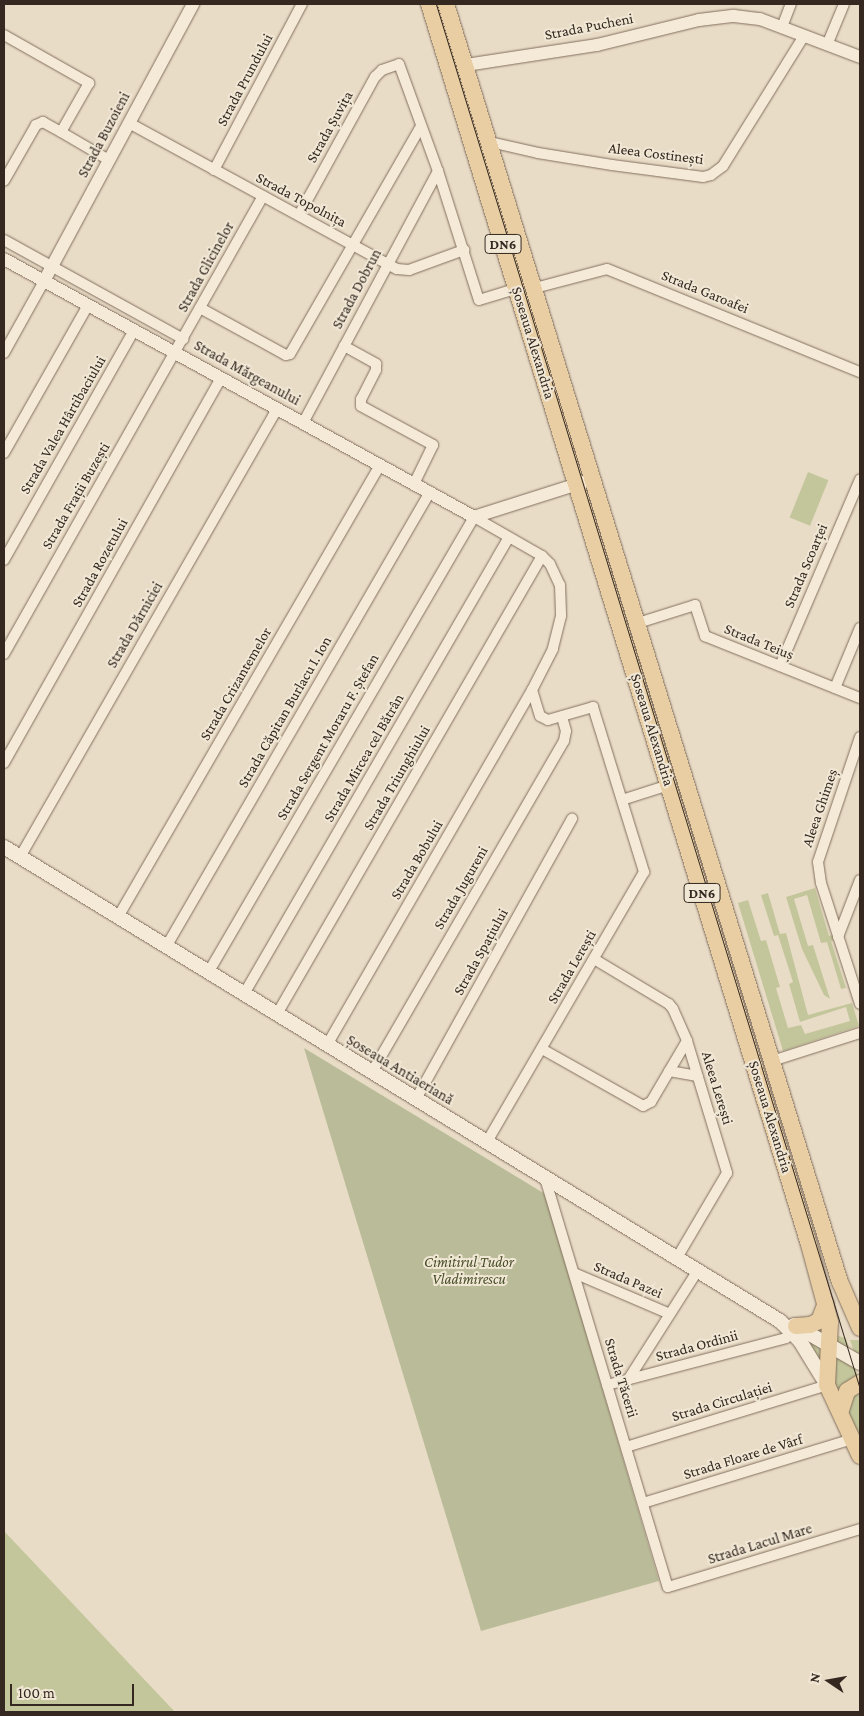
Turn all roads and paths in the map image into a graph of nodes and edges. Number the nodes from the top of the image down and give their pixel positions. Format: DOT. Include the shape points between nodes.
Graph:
graph roads {
  1 [pos="177,4"];
  2 [pos="302,4"];
  3 [pos="428,4"];
  4 [pos="446,4"];
  5 [pos="791,4"];
  6 [pos="844,4"];
  7 [pos="191,7"];
  8 [pos="782,27"];
  9 [pos="4,34"];
  10 [pos="804,36"];
  11 [pos="827,45"];
  12 [pos="860,57"];
  13 [pos="466,65"];
  14 [pos="129,123"];
  15 [pos="422,126"];
  16 [pos="61,132"];
  17 [pos="490,142"];
  18 [pos="109,160"];
  19 [pos="214,170"];
  20 [pos="438,171"];
  21 [pos="4,181"];
  22 [pos="263,196"];
  23 [pos="299,215"];
  24 [pos="4,240"];
  25 [pos="352,244"];
  26 [pos="464,250"];
  27 [pos="4,259"];
  28 [pos="388,264"];
  29 [pos="52,267"];
  30 [pos="44,281"];
  31 [pos="535,288"];
  32 [pos="516,289"];
  33 [pos="88,305"];
  34 [pos="200,308"];
  35 [pos="134,330"];
  36 [pos="182,339"];
  37 [pos="344,346"];
  38 [pos="4,352"];
  39 [pos="175,353"];
  40 [pos="860,372"];
  41 [pos="222,378"];
  42 [pos="277,409"];
  43 [pos="303,423"];
  44 [pos="4,453"];
  45 [pos="380,465"];
  46 [pos="594,479"];
  47 [pos="860,479"];
  48 [pos="414,484"];
  49 [pos="576,485"];
  50 [pos="430,492"];
  51 [pos="474,517"];
  52 [pos="510,537"];
  53 [pos="542,556"];
  54 [pos="4,560"];
  55 [pos="638,623"];
  56 [pos="860,628"];
  57 [pos="4,654"];
  58 [pos="780,666"];
  59 [pos="835,688"];
  60 [pos="532,690"];
  61 [pos="860,698"];
  62 [pos="562,717"];
  63 [pos="860,737"];
  64 [pos="4,763"];
  65 [pos="669,785"];
  66 [pos="622,800"];
  67 [pos="572,819"];
  68 [pos="4,847"];
  69 [pos="20,857"];
  70 [pos="860,880"];
  71 [pos="118,917"];
  72 [pos="838,937"];
  73 [pos="166,947"];
  74 [pos="594,959"];
  75 [pos="208,973"];
  76 [pos="244,994"];
  77 [pos="860,1004"];
  78 [pos="277,1014"];
  79 [pos="860,1033"];
  80 [pos="687,1042"];
  81 [pos="327,1045"];
  82 [pos="542,1049"];
  83 [pos="772,1061"];
  84 [pos="669,1071"];
  85 [pos="372,1072"];
  86 [pos="698,1076"];
  87 [pos="416,1098"];
  88 [pos="487,1142"];
  89 [pos="545,1178"];
  90 [pos="677,1258"];
  91 [pos="698,1270"];
  92 [pos="574,1273"];
  93 [pos="826,1303"];
  94 [pos="670,1314"];
  95 [pos="860,1328"];
  96 [pos="794,1329"];
  97 [pos="830,1344"];
  98 [pos="860,1363"];
  99 [pos="628,1380"];
  100 [pos="860,1383"];
  101 [pos="607,1385"];
  102 [pos="827,1385"];
  103 [pos="851,1428"];
  104 [pos="626,1447"];
  105 [pos="860,1456"];
  106 [pos="643,1503"];
  107 [pos="860,1529"];
  108 [pos="668,1587"];
  1 -- 7 [label="street"];
  2 -- 19 [label="street, Strada Prundului"];
  3 -- 32 [label="main road, Șoseaua Alexandria / DN6"];
  4 -- 13 [label="main road, Șoseaua Alexandria / DN6"];
  5 -- 8 [label="street"];
  6 -- 11 [label="street"];
  7 -- 14 [label="street, Strada Buzoieni"];
  8 -- 10 [label="street, Strada Pucheni"];
  8 -- 13 [label="street, Strada Pucheni" via="751,17 724,17 674,25 597,45"];
  9 -- 16 [label="street" via="89,83"];
  10 -- 11 [label="street, Strada Pucheni"];
  10 -- 17 [label="street, Aleea Costinești" via="723,166 711,175 612,165"];
  11 -- 12 [label="street, Strada Pucheni"];
  13 -- 17 [label="main road, Șoseaua Alexandria / DN6"];
  14 -- 18 [label="street, Strada Buzoieni"];
  14 -- 19 [label="street, Strada Topolnița"];
  15 -- 20 [label="street"];
  15 -- 23 [label="street, Strada Șuvița" via="399,64 382,70 375,77"];
  15 -- 25 [label="street"];
  16 -- 18 [label="street"];
  16 -- 21 [label="street" via="43,122 36,125"];
  17 -- 31 [label="main road, Șoseaua Alexandria / DN6"];
  18 -- 29 [label="street, Strada Buzoieni"];
  19 -- 22 [label="street, Strada Topolnița"];
  20 -- 26 [label="street"];
  20 -- 28 [label="street, Strada Dobrun"];
  22 -- 23 [label="street, Strada Topolnița"];
  22 -- 34 [label="street, Strada Glicinelor"];
  23 -- 25 [label="street, Strada Topolnița"];
  24 -- 29 [label="street, Strada Mărgeanului"];
  25 -- 28 [label="street, Strada Topolnița"];
  25 -- 34 [label="street" via="288,356"];
  26 -- 28 [label="street, Strada Topolnița" via="409,270"];
  26 -- 32 [label="street" via="480,300"];
  27 -- 30 [label="street, Strada Mărgeanului"];
  28 -- 37 [label="street, Strada Dobrun"];
  29 -- 30 [label="street, Strada Buzoieni"];
  29 -- 36 [label="street, Strada Mărgeanului"];
  30 -- 33 [label="street, Strada Mărgeanului"];
  30 -- 38 [label="street"];
  31 -- 40 [label="street, Strada Garoafei" via="607,269"];
  31 -- 46 [label="main road, Șoseaua Alexandria / DN6"];
  32 -- 49 [label="main road, Șoseaua Alexandria / DN6"];
  33 -- 35 [label="street, Strada Mărgeanului"];
  33 -- 44 [label="street"];
  34 -- 36 [label="street, Strada Glicinelor"];
  35 -- 39 [label="street, Strada Mărgeanului"];
  35 -- 54 [label="street, Strada Valea Hârtibaciului"];
  36 -- 39 [label="street, Strada Glicinelor"];
  37 -- 43 [label="street, Strada Dobrun"];
  37 -- 48 [label="street" via="377,366 361,399 361,406 433,445"];
  39 -- 41 [label="street, Strada Mărgeanului"];
  39 -- 57 [label="street, Strada Frații Buzești"];
  41 -- 42 [label="street, Strada Mărgeanului"];
  41 -- 64 [label="street, Strada Rozetului"];
  42 -- 43 [label="street, Strada Mărgeanului"];
  42 -- 69 [label="street, Strada Dărniciei"];
  43 -- 45 [label="street, Strada Mărgeanului"];
  45 -- 48 [label="street, Strada Mărgeanului"];
  45 -- 71 [label="street, Strada Crizantemelor"];
  46 -- 49 [label="street"];
  46 -- 55 [label="main road, Șoseaua Alexandria / DN6"];
  47 -- 58 [label="street, Strada Scoarței"];
  48 -- 50 [label="street, Strada Mărgeanului"];
  49 -- 51 [label="street"];
  49 -- 65 [label="main road, Șoseaua Alexandria / DN6"];
  50 -- 51 [label="street, Strada Mărgeanului"];
  50 -- 73 [label="street, Strada Căpitan Burlacu I. Ion"];
  51 -- 52 [label="street, Strada Mărgeanului"];
  51 -- 75 [label="street, Strada Sergent Moraru F. Ștefan"];
  52 -- 53 [label="street, Strada Mărgeanului"];
  52 -- 76 [label="street, Strada Mircea cel Bătrân"];
  53 -- 60 [label="street" via="550,564 560,585 561,616 553,649"];
  53 -- 78 [label="street, Strada Triunghiului"];
  55 -- 58 [label="street, Strada Teiuș" via="695,605 705,636"];
  55 -- 83 [label="main road, Șoseaua Alexandria / DN6"];
  56 -- 59 [label="street"];
  58 -- 59 [label="street, Strada Teiuș"];
  59 -- 61 [label="street, Strada Teiuș"];
  60 -- 62 [label="street, Strada Lerești" via="543,719"];
  60 -- 81 [label="street, Strada Bobului"];
  62 -- 66 [label="street, Strada Lerești" via="593,708"];
  62 -- 85 [label="street, Strada Jugureni" via="566,731 564,741"];
  63 -- 72 [label="street, Aleea Ghimeș" via="818,862 821,883"];
  65 -- 66 [label="street"];
  65 -- 93 [label="main road, Șoseaua Alexandria / DN6"];
  66 -- 74 [label="street, Strada Lerești" via="644,872"];
  67 -- 87 [label="street, Strada Spațiului"];
  68 -- 69 [label="main road, Șoseaua Antiaeriană"];
  69 -- 71 [label="main road, Șoseaua Antiaeriană"];
  70 -- 72 [label="street"];
  71 -- 73 [label="main road, Șoseaua Antiaeriană"];
  72 -- 77 [label="street, Aleea Ghimeș"];
  73 -- 75 [label="main road, Șoseaua Antiaeriană"];
  74 -- 80 [label="street, Aleea Lerești" via="669,1004"];
  74 -- 82 [label="street, Strada Lerești"];
  75 -- 76 [label="main road, Șoseaua Antiaeriană"];
  76 -- 78 [label="main road, Șoseaua Antiaeriană"];
  78 -- 81 [label="main road, Șoseaua Antiaeriană"];
  79 -- 83 [label="street"];
  80 -- 84 [label="street"];
  80 -- 86 [label="street, Aleea Lerești"];
  81 -- 85 [label="main road, Șoseaua Antiaeriană"];
  82 -- 84 [label="street" via="639,1105 651,1102"];
  82 -- 88 [label="street, Strada Lerești"];
  83 -- 95 [label="main road, Șoseaua Alexandria / DN6" via="840,1282"];
  84 -- 86 [label="street"];
  85 -- 87 [label="main road, Șoseaua Antiaeriană"];
  86 -- 90 [label="street, Aleea Lerești" via="728,1173"];
  87 -- 88 [label="main road, Șoseaua Antiaeriană"];
  88 -- 89 [label="main road, Șoseaua Antiaeriană"];
  89 -- 90 [label="main road, Șoseaua Antiaeriană"];
  89 -- 92 [label="street, Strada Tăcerii"];
  90 -- 91 [label="main road, Șoseaua Antiaeriană"];
  91 -- 94 [label="street"];
  91 -- 96 [label="main road, Șoseaua Antiaeriană"];
  92 -- 94 [label="street, Strada Pazei"];
  92 -- 101 [label="street, Strada Tăcerii"];
  93 -- 96 [label="main road" via="819,1320"];
  93 -- 97 [label="main road, Șoseaua Alexandria / DN6"];
  94 -- 99 [label="street"];
  96 -- 97 [label="main road, Șoseaua Antiaeriană"];
  96 -- 99 [label="street, Strada Ordinii" via="786,1338"];
  96 -- 102 [label="main road, Șoseaua Antiaeriană"];
  97 -- 98 [label="main road, Șoseaua Antiaeriană"];
  97 -- 102 [label="main road, Șoseaua Alexandria / DN6"];
  99 -- 101 [label="street, Strada Ordinii"];
  100 -- 103 [label="main road" via="847,1391"];
  101 -- 104 [label="street, Strada Tăcerii"];
  102 -- 103 [label="main road"];
  102 -- 104 [label="street, Strada Circulației"];
  103 -- 105 [label="main road"];
  103 -- 106 [label="street, Strada Floare de Vârf"];
  104 -- 106 [label="street, Strada Tăcerii"];
  106 -- 108 [label="street, Strada Tăcerii"];
  107 -- 108 [label="street, Strada Lacul Mare"];
}
